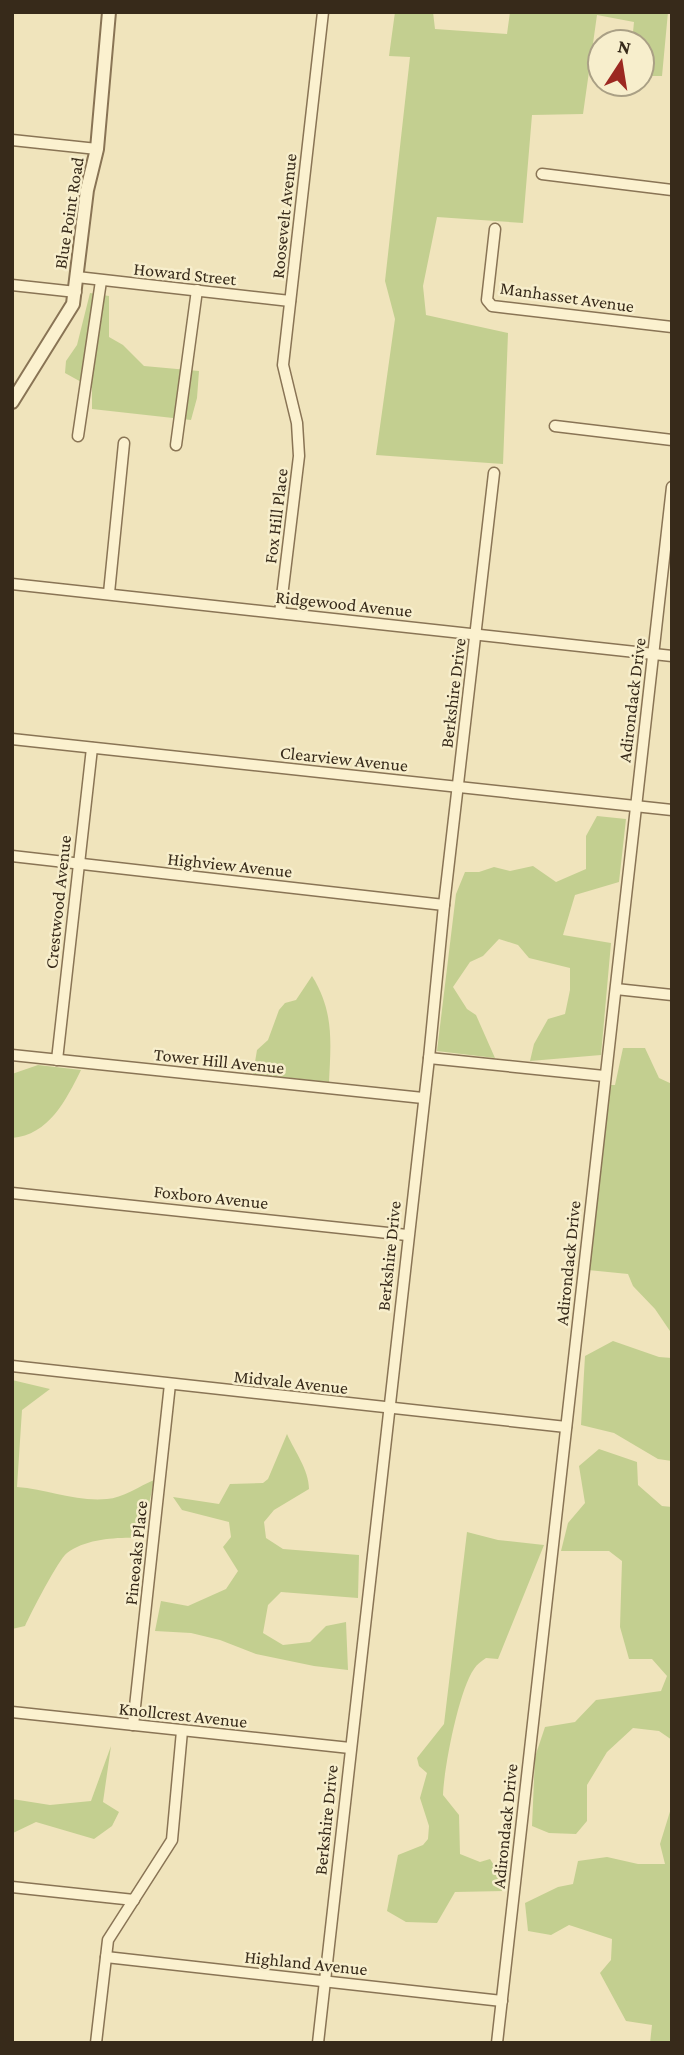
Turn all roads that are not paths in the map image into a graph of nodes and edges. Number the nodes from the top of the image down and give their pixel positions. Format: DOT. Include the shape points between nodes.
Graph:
graph roads {
  1 [pos="109,12"];
  2 [pos="323,12"];
  3 [pos="12,140"];
  4 [pos="97,149"];
  5 [pos="542,174"];
  6 [pos="672,190"];
  7 [pos="495,229"];
  8 [pos="77,277"];
  9 [pos="102,281"];
  10 [pos="12,285"];
  11 [pos="197,290"];
  12 [pos="76,292"];
  13 [pos="290,301"];
  14 [pos="672,327"];
  15 [pos="12,402"];
  16 [pos="297,423"];
  17 [pos="555,426"];
  18 [pos="78,436"];
  19 [pos="672,440"];
  20 [pos="124,443"];
  21 [pos="176,445"];
  22 [pos="494,473"];
  23 [pos="672,487"];
  24 [pos="12,583"];
  25 [pos="109,593"];
  26 [pos="280,613"];
  27 [pos="476,634"];
  28 [pos="653,654"];
  29 [pos="672,656"];
  30 [pos="12,739"];
  31 [pos="92,748"];
  32 [pos="457,786"];
  33 [pos="635,806"];
  34 [pos="672,810"];
  35 [pos="12,856"];
  36 [pos="78,864"];
  37 [pos="444,905"];
  38 [pos="616,989"];
  39 [pos="672,995"];
  40 [pos="12,1055"];
  41 [pos="429,1058"];
  42 [pos="57,1060"];
  43 [pos="604,1076"];
  44 [pos="423,1098"];
  45 [pos="12,1193"];
  46 [pos="407,1235"];
  47 [pos="12,1366"];
  48 [pos="170,1384"];
  49 [pos="389,1408"];
  50 [pos="566,1427"];
  51 [pos="12,1712"];
  52 [pos="133,1725"];
  53 [pos="182,1731"];
  54 [pos="350,1748"];
  55 [pos="12,1887"];
  56 [pos="134,1900"];
  57 [pos="106,1957"];
  58 [pos="325,1980"];
  59 [pos="502,2001"];
  60 [pos="96,2043"];
  61 [pos="318,2043"];
  62 [pos="497,2043"];
  1 -- 4 [label="street, Blue Point Road"];
  2 -- 13 [label="street, Roosevelt Avenue"];
  3 -- 4 [label="street"];
  4 -- 8 [label="street, Blue Point Road" via="87,190"];
  5 -- 6 [label="street"];
  7 -- 14 [label="street, Manhasset Avenue" via="487,300 492,306"];
  8 -- 9 [label="street, Howard Street"];
  8 -- 12 [label="street, Blue Point Road"];
  9 -- 11 [label="street, Howard Street"];
  9 -- 18 [label="street"];
  10 -- 12 [label="street"];
  11 -- 13 [label="street, Howard Street"];
  11 -- 21 [label="street"];
  12 -- 15 [label="street, Blue Point Road"];
  13 -- 16 [label="street, Roosevelt Avenue" via="284,365"];
  16 -- 26 [label="street, Fox Hill Place" via="299,456"];
  17 -- 19 [label="street"];
  20 -- 25 [label="street"];
  22 -- 27 [label="street, Berkshire Drive"];
  23 -- 28 [label="street, Adirondack Drive"];
  24 -- 25 [label="street, Ridgewood Avenue"];
  25 -- 26 [label="street, Ridgewood Avenue"];
  26 -- 27 [label="street, Ridgewood Avenue"];
  27 -- 28 [label="street, Ridgewood Avenue"];
  27 -- 32 [label="street, Berkshire Drive"];
  28 -- 29 [label="street, Ridgewood Avenue"];
  28 -- 33 [label="street, Adirondack Drive"];
  30 -- 31 [label="street, Clearview Avenue"];
  31 -- 32 [label="street, Clearview Avenue"];
  31 -- 36 [label="street, Crestwood Avenue"];
  32 -- 33 [label="street, Clearview Avenue"];
  32 -- 37 [label="street, Berkshire Drive"];
  33 -- 34 [label="street, Clearview Avenue"];
  33 -- 38 [label="street, Adirondack Drive"];
  35 -- 36 [label="street, Highview Avenue"];
  36 -- 37 [label="street, Highview Avenue"];
  36 -- 42 [label="street, Crestwood Avenue"];
  37 -- 41 [label="street, Berkshire Drive"];
  38 -- 39 [label="street"];
  38 -- 43 [label="street, Adirondack Drive"];
  40 -- 42 [label="street, Tower Hill Avenue"];
  41 -- 43 [label="street"];
  41 -- 44 [label="street, Berkshire Drive"];
  42 -- 44 [label="street, Tower Hill Avenue"];
  43 -- 50 [label="street, Adirondack Drive"];
  44 -- 46 [label="street, Berkshire Drive"];
  45 -- 46 [label="street, Foxboro Avenue"];
  46 -- 49 [label="street, Berkshire Drive"];
  47 -- 48 [label="street, Midvale Avenue"];
  48 -- 49 [label="street, Midvale Avenue"];
  48 -- 52 [label="street, Pineoaks Place"];
  49 -- 50 [label="street, Midvale Avenue"];
  49 -- 54 [label="street, Berkshire Drive"];
  50 -- 59 [label="street, Adirondack Drive"];
  51 -- 52 [label="street, Knollcrest Avenue"];
  52 -- 53 [label="street, Knollcrest Avenue"];
  53 -- 54 [label="street, Knollcrest Avenue"];
  53 -- 56 [label="street" via="172,1840"];
  54 -- 58 [label="street, Berkshire Drive"];
  55 -- 56 [label="street"];
  56 -- 57 [label="street" via="108,1940"];
  57 -- 58 [label="street, Highland Avenue"];
  57 -- 60 [label="street"];
  58 -- 59 [label="street, Highland Avenue"];
  58 -- 61 [label="street, Berkshire Drive"];
  59 -- 62 [label="street, Adirondack Drive"];
}
